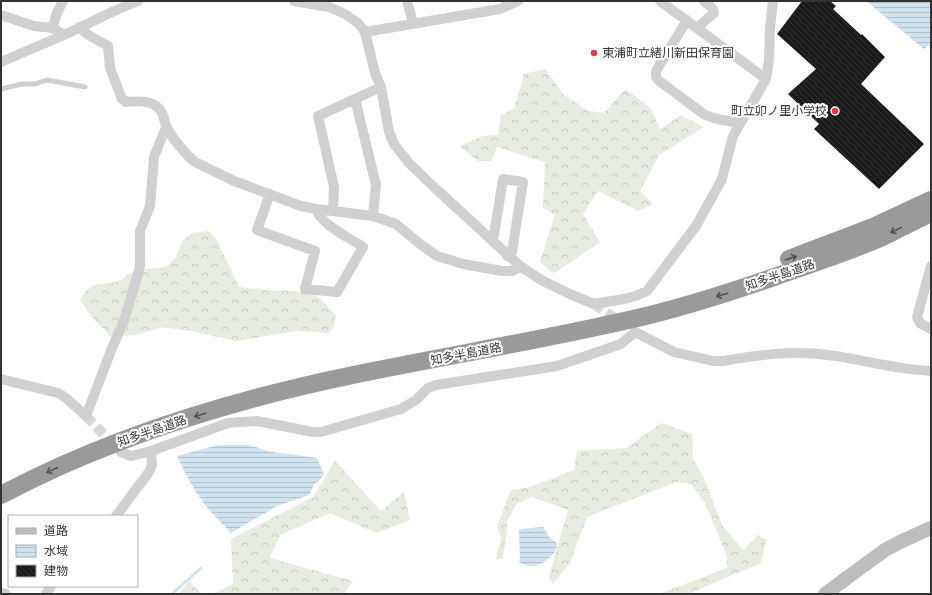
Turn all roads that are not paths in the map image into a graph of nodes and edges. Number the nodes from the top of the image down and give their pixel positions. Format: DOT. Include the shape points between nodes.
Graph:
graph roads {
  1 [pos="63,1"];
  2 [pos="138,1"];
  3 [pos="294,1"];
  4 [pos="407,1"];
  5 [pos="518,1"];
  6 [pos="660,1"];
  7 [pos="773,1"];
  8 [pos="710,2"];
  9 [pos="1,14"];
  10 [pos="687,20"];
  11 [pos="413,23"];
  12 [pos="79,27"];
  13 [pos="53,28"];
  14 [pos="697,28"];
  15 [pos="365,32"];
  16 [pos="64,34"];
  17 [pos="1,62"];
  18 [pos="766,79"];
  19 [pos="85,87"];
  20 [pos="381,87"];
  21 [pos="1,89"];
  22 [pos="355,99"];
  23 [pos="740,123"];
  24 [pos="166,127"];
  25 [pos="270,194"];
  26 [pos="931,200"];
  27 [pos="316,209"];
  28 [pos="333,211"];
  29 [pos="931,213"];
  30 [pos="373,216"];
  31 [pos="490,239"];
  32 [pos="507,256"];
  33 [pos="520,266"];
  34 [pos="931,266"];
  35 [pos="927,292"];
  36 [pos="931,329"];
  37 [pos="931,371"];
  38 [pos="1,378"];
  39 [pos="151,451"];
  40 [pos="121,452"];
  41 [pos="1,481"];
  42 [pos="1,495"];
  43 [pos="117,515"];
  44 [pos="931,528"];
  45 [pos="1,593"];
  46 [pos="6,594"];
  47 [pos="826,594"];
  1 -- 13 [label="street"];
  2 -- 12 [label="street"];
  3 -- 15 [label="street" via="338,10 353,18"];
  4 -- 11 [label="street"];
  5 -- 11 [label="street" via="500,9"];
  6 -- 10 [label="street"];
  7 -- 18 [label="street"];
  8 -- 14 [label="street" via="714,13"];
  9 -- 13 [label="street" via="34,26"];
  10 -- 14 [label="street"];
  10 -- 23 [label="street" via="656,71 656,77 705,115"];
  11 -- 15 [label="street"];
  12 -- 16 [label="street"];
  12 -- 24 [label="street" via="86,34 108,46 110,68 122,99 126,102 148,101 160,110"];
  13 -- 16 [label="street"];
  14 -- 18 [label="street"];
  15 -- 20 [label="street"];
  16 -- 17 [label="street"];
  18 -- 23 [label="street"];
  19 -- 21 [label="lane" via="47,80"];
  20 -- 22 [label="street"];
  20 -- 31 [label="street" via="389,132 394,144 409,163"];
  22 -- 28 [label="street" via="318,116 334,187"];
  22 -- 30 [label="street" via="376,185"];
  23 -- 33 [label="street" via="733,136 722,179 696,226 647,291 624,299 594,304 549,284"];
  24 -- 25 [label="street" via="190,158 234,181"];
  24 -- 38 [label="street" via="154,157 150,206 140,231 140,267 124,321 86,416 58,393"];
  25 -- 27 [label="street"];
  25 -- 27 [label="street" via="257,230 315,251 305,289 337,292 363,247 326,223 317,215"];
  41 -- 26 [label="highway, 知多半島道路, one-way" via="109,433 180,408 297,376 559,324 644,304 810,252"];
  27 -- 28 [label="street"];
  28 -- 30 [label="street"];
  29 -- 42 [label="highway, 知多半島道路, one-way" via="879,238 815,263 731,292 649,315 568,334 353,375 192,417 113,444"];
  30 -- 33 [label="street" via="396,224 437,256 502,271 513,271"];
  31 -- 32 [label="street"];
  31 -- 32 [label="street" via="494,234 504,179 523,182 512,252"];
  32 -- 33 [label="street"];
  34 -- 35 [label="street"];
  35 -- 36 [label="street" via="917,317 920,323"];
  37 -- 39 [label="street" via="902,369 827,354 784,352 713,361 667,349 634,332 621,344 557,366 436,385 428,388 416,400 401,409 321,432 256,421 228,423"];
  39 -- 40 [label="street" via="131,456"];
  39 -- 43 [label="street" via="152,465 149,472"];
  44 -- 47 [label="street" via="885,550"];
  45 -- 46 [label="street"];
}
